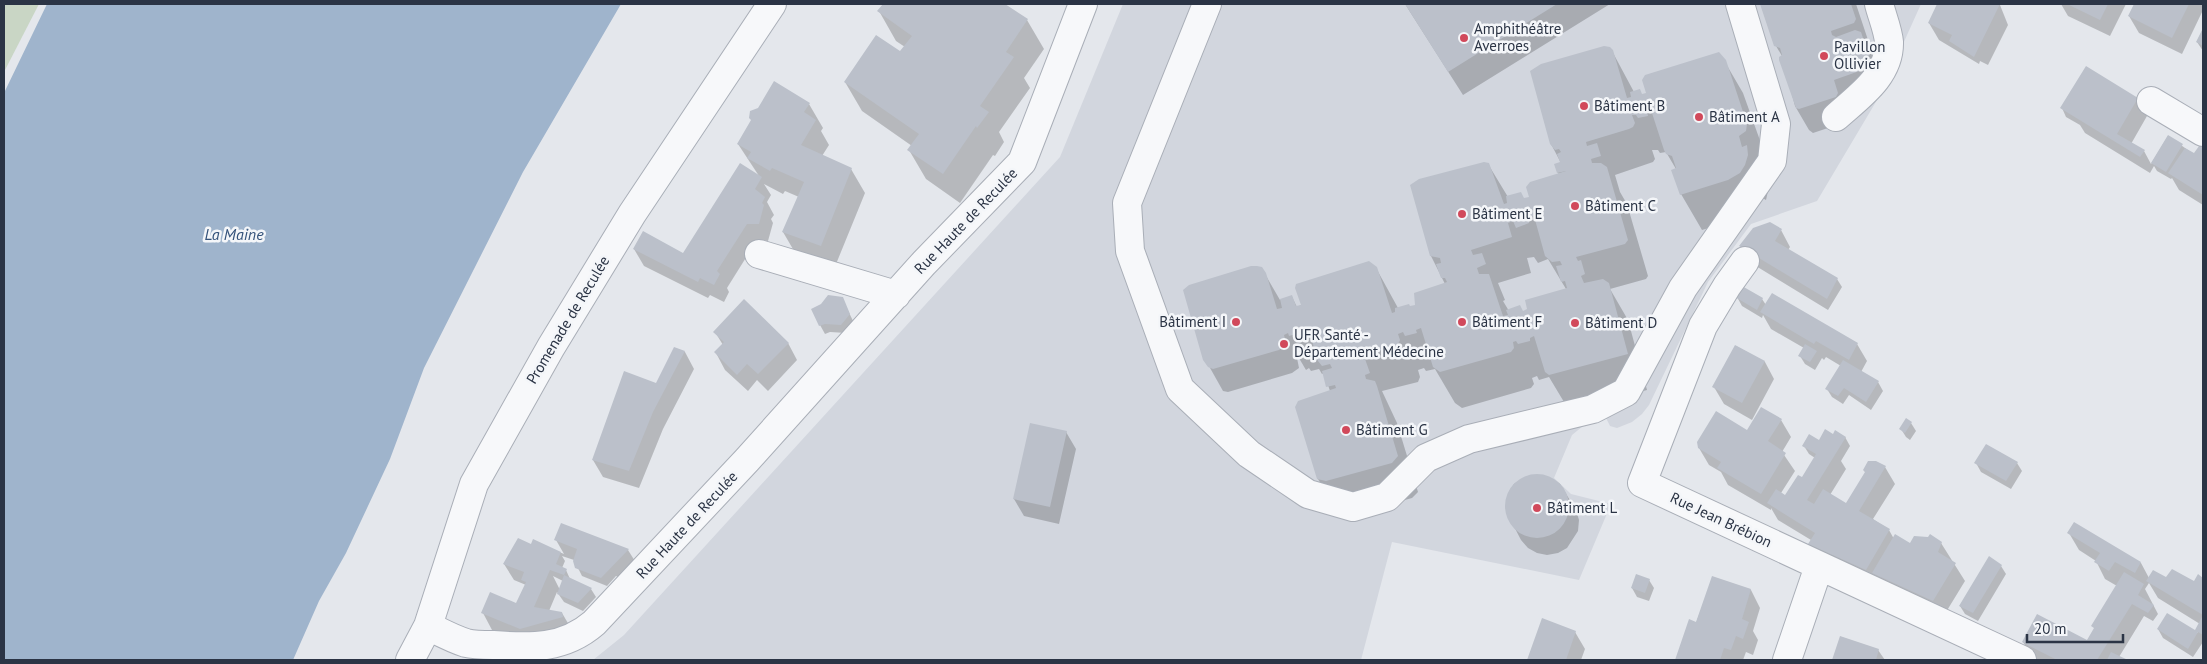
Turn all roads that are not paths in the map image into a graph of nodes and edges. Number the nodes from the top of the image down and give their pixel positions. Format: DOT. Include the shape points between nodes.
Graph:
graph roads {
  1 [pos="772,4"];
  2 [pos="1082,4"];
  3 [pos="1208,4"];
  4 [pos="1740,4"];
  5 [pos="1879,4"];
  6 [pos="2151,101"];
  7 [pos="1836,117"];
  8 [pos="2203,132"];
  9 [pos="759,254"];
  10 [pos="1745,261"];
  11 [pos="896,295"];
  12 [pos="1819,566"];
  13 [pos="428,626"];
  14 [pos="410,660"];
  15 [pos="1787,660"];
  16 [pos="2022,660"];
  1 -- 13 [label="street, Promenade de Reculée" via="626,222 550,347 474,484"];
  2 -- 11 [label="street, Rue Haute de Reculée" via="1022,162"];
  3 -- 4 [label="street" via="1127,202 1130,251 1180,389 1249,454 1308,494 1352,507 1387,497 1426,458 1469,439 1593,409 1626,392 1683,288 1772,161 1776,124"];
  5 -- 7 [label="street" via="1889,41 1885,60 1873,84"];
  6 -- 8 [label="street"];
  9 -- 11 [label="street"];
  10 -- 12 [label="street, Rue Jean Brébion" via="1703,326 1642,483"];
  11 -- 13 [label="street, Rue Haute de Reculée" via="748,460 580,635 547,645 515,647 467,643"];
  12 -- 15 [label="street"];
  12 -- 16 [label="street, Rue Jean Brébion"];
  13 -- 14 [label="street, Promenade de Reculée"];
}
